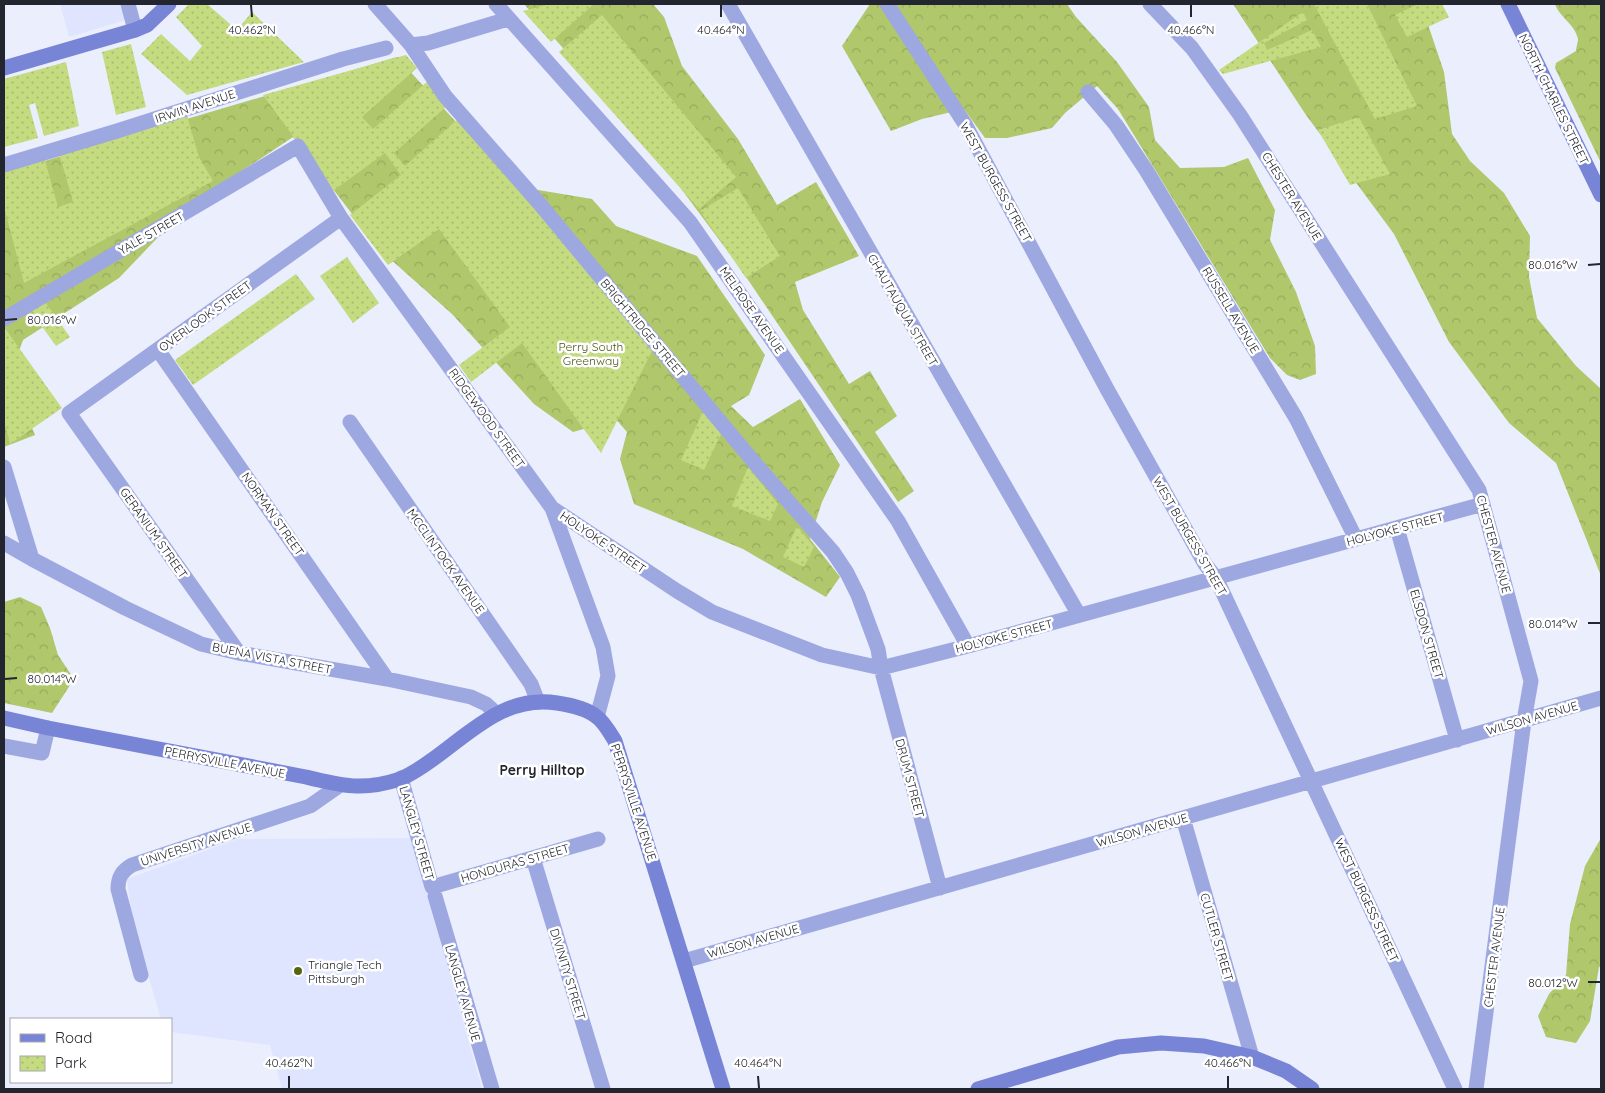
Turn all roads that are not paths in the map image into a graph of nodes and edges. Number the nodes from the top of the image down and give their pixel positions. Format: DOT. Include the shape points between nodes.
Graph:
graph roads {
  1 [pos="128,4"];
  2 [pos="169,4"];
  3 [pos="375,4"];
  4 [pos="496,4"];
  5 [pos="728,4"];
  6 [pos="887,4"];
  7 [pos="1150,4"];
  8 [pos="1508,4"];
  9 [pos="508,19"];
  10 [pos="135,30"];
  11 [pos="411,44"];
  12 [pos="386,48"];
  13 [pos="4,68"];
  14 [pos="1088,92"];
  15 [pos="298,146"];
  16 [pos="4,166"];
  17 [pos="1601,195"];
  18 [pos="342,218"];
  19 [pos="4,319"];
  20 [pos="158,350"];
  21 [pos="69,413"];
  22 [pos="350,422"];
  23 [pos="4,467"];
  24 [pos="1483,504"];
  25 [pos="552,508"];
  26 [pos="1396,528"];
  27 [pos="1356,539"];
  28 [pos="4,543"];
  29 [pos="32,559"];
  30 [pos="1216,578"];
  31 [pos="1079,615"];
  32 [pos="968,646"];
  33 [pos="239,653"];
  34 [pos="881,668"];
  35 [pos="387,679"];
  36 [pos="1601,698"];
  37 [pos="538,702"];
  38 [pos="497,714"];
  39 [pos="597,717"];
  40 [pos="4,718"];
  41 [pos="1524,720"];
  42 [pos="48,728"];
  43 [pos="1457,740"];
  44 [pos="4,746"];
  45 [pos="401,778"];
  46 [pos="1312,781"];
  47 [pos="340,785"];
  48 [pos="1183,818"];
  49 [pos="598,839"];
  50 [pos="533,858"];
  51 [pos="940,888"];
  52 [pos="434,892"];
  53 [pos="684,961"];
  54 [pos="140,975"];
  55 [pos="1252,1056"];
  56 [pos="492,1089"];
  57 [pos="602,1089"];
  58 [pos="723,1089"];
  59 [pos="978,1089"];
  60 [pos="1312,1089"];
  61 [pos="1456,1089"];
  62 [pos="1476,1089"];
  1 -- 10 [label="street"];
  2 -- 10 [label="street" via="147,25"];
  3 -- 11 [label="street, BRIGHTRIDGE STREET"];
  4 -- 9 [label="street, MELROSE AVENUE"];
  5 -- 31 [label="street, CHAUTAUQUA STREET"];
  6 -- 30 [label="street, WEST BURGESS STREET" via="965,124 1126,422 1205,564"];
  7 -- 24 [label="street, CHESTER AVENUE" via="1192,48 1240,115 1479,490"];
  8 -- 17 [label="street, NORTH CHARLES STREET"];
  9 -- 11 [label="street" via="428,43"];
  9 -- 32 [label="street, MELROSE AVENUE" via="690,222 898,521"];
  10 -- 13 [label="street"];
  11 -- 34 [label="street, BRIGHTRIDGE STREET" via="445,96 833,552 858,596 878,649"];
  12 -- 16 [label="street, IRWIN AVENUE"];
  14 -- 27 [label="street, RUSSELL AVENUE" via="1116,125 1146,170 1296,418"];
  15 -- 18 [label="street, RIDGEWOOD STREET"];
  15 -- 19 [label="street, YALE STREET"];
  18 -- 20 [label="street, OVERLOOK STREET"];
  18 -- 25 [label="street, RIDGEWOOD STREET"];
  20 -- 21 [label="street, OVERLOOK STREET"];
  20 -- 35 [label="street, NORMAN STREET"];
  21 -- 33 [label="street, GERANIUM STREET"];
  22 -- 37 [label="street, MCCLINTOCK AVENUE" via="531,684"];
  23 -- 29 [label="street"];
  24 -- 26 [label="street, HOLYOKE STREET"];
  24 -- 41 [label="street, CHESTER AVENUE" via="1531,681"];
  25 -- 34 [label="street, HOLYOKE STREET" via="712,612 822,655"];
  25 -- 39 [label="street, RIDGEWOOD STREET" via="603,646 608,676"];
  26 -- 27 [label="street, HOLYOKE STREET"];
  26 -- 43 [label="street, ELSDON STREET"];
  27 -- 30 [label="street, HOLYOKE STREET"];
  28 -- 29 [label="street, BUENA VISTA STREET"];
  29 -- 33 [label="street, BUENA VISTA STREET" via="201,644"];
  30 -- 31 [label="street, HOLYOKE STREET"];
  30 -- 46 [label="street, WEST BURGESS STREET"];
  31 -- 32 [label="street, HOLYOKE STREET"];
  32 -- 34 [label="street, HOLYOKE STREET"];
  33 -- 35 [label="street, BUENA VISTA STREET"];
  34 -- 51 [label="street, DRUM STREET"];
  35 -- 38 [label="street, BUENA VISTA STREET" via="471,697"];
  36 -- 41 [label="street, WILSON AVENUE"];
  37 -- 38 [label="street, PERRYSVILLE AVENUE" via="514,706"];
  37 -- 39 [label="street, PERRYSVILLE AVENUE" via="575,706"];
  38 -- 45 [label="street, PERRYSVILLE AVENUE" via="421,768"];
  39 -- 53 [label="street, PERRYSVILLE AVENUE" via="616,741"];
  40 -- 42 [label="street, PERRYSVILLE AVENUE"];
  41 -- 43 [label="street, WILSON AVENUE"];
  41 -- 62 [label="street, CHESTER AVENUE"];
  42 -- 44 [label="street" via="42,753"];
  42 -- 47 [label="street, PERRYSVILLE AVENUE"];
  43 -- 46 [label="street, WILSON AVENUE"];
  45 -- 47 [label="street, PERRYSVILLE AVENUE" via="364,787"];
  45 -- 52 [label="street, LANGLEY STREET"];
  46 -- 48 [label="street, WILSON AVENUE"];
  46 -- 61 [label="street, WEST BURGESS STREET"];
  47 -- 54 [label="street, UNIVERSITY AVENUE" via="310,806 125,869 118,880 118,889"];
  48 -- 51 [label="street, WILSON AVENUE"];
  48 -- 55 [label="street, CUTLER STREET"];
  49 -- 50 [label="street, HONDURAS STREET"];
  50 -- 52 [label="street, HONDURAS STREET"];
  50 -- 57 [label="street, DIVINITY STREET"];
  51 -- 53 [label="street, WILSON AVENUE"];
  52 -- 56 [label="street, LANGLEY AVENUE"];
  53 -- 58 [label="street, PERRYSVILLE AVENUE"];
  55 -- 59 [label="street" via="1204,1046 1161,1043 1118,1047"];
  55 -- 60 [label="street" via="1286,1070"];
}
